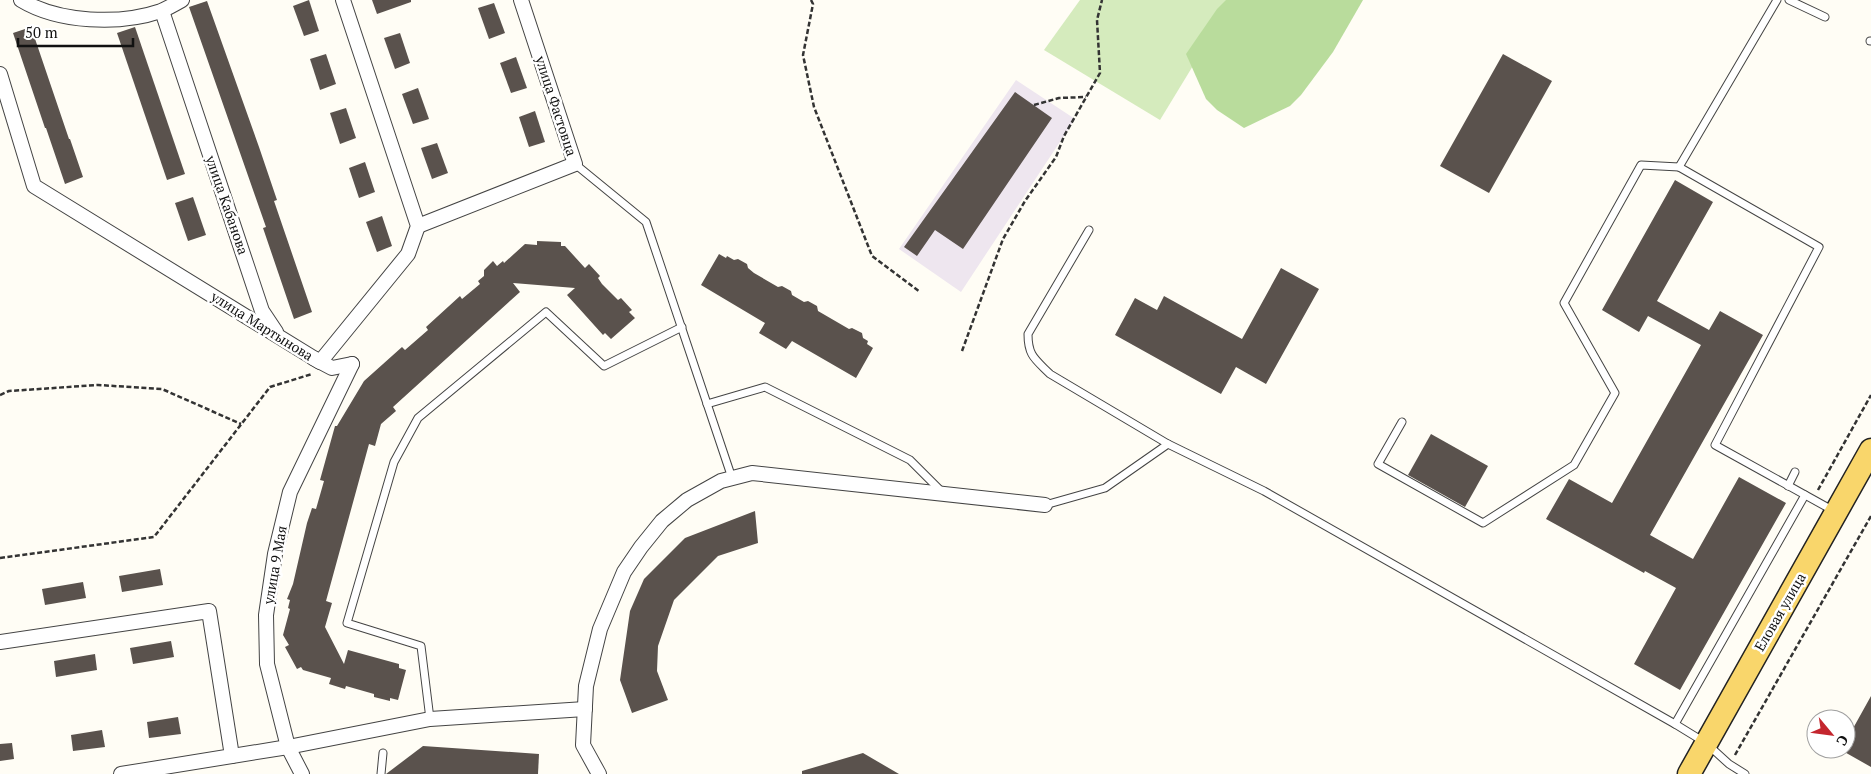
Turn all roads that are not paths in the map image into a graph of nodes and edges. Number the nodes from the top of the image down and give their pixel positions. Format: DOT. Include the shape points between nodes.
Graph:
graph roads {
  1 [pos="21,0"];
  2 [pos="182,0"];
  3 [pos="343,0"];
  4 [pos="521,0"];
  5 [pos="1777,0"];
  6 [pos="1789,0"];
  7 [pos="162,11"];
  8 [pos="1824,17"];
  9 [pos="0,74"];
  10 [pos="576,164"];
  11 [pos="1678,167"];
  12 [pos="418,226"];
  13 [pos="1089,230"];
  14 [pos="682,327"];
  15 [pos="278,336"];
  16 [pos="326,365"];
  17 [pos="707,404"];
  18 [pos="1402,422"];
  19 [pos="1168,444"];
  20 [pos="1871,450"];
  21 [pos="1795,472"];
  22 [pos="732,478"];
  23 [pos="1788,486"];
  24 [pos="944,494"];
  25 [pos="1805,495"];
  26 [pos="1045,505"];
  27 [pos="1837,512"];
  28 [pos="0,642"];
  29 [pos="584,709"];
  30 [pos="430,719"];
  31 [pos="1675,724"];
  32 [pos="1706,743"];
  33 [pos="288,747"];
  34 [pos="383,753"];
  35 [pos="232,756"];
  36 [pos="122,774"];
  37 [pos="302,774"];
  38 [pos="381,774"];
  39 [pos="599,774"];
  40 [pos="1689,774"];
  41 [pos="1745,774"];
  1 -- 7 [label="street" via="57,14 92,20 127,19"];
  2 -- 7 [label="street"];
  3 -- 12 [label="street"];
  4 -- 10 [label="street, улица Фастовца"];
  5 -- 11 [label="lane"];
  6 -- 8 [label="lane"];
  7 -- 15 [label="street, улица Кабанова" via="262,310"];
  9 -- 15 [label="street, улица Мартынова" via="34,186"];
  10 -- 12 [label="street, улица Фастовца"];
  10 -- 14 [label="lane" via="646,222"];
  11 -- 18 [label="lane" via="1641,165 1564,303 1615,393 1574,465 1483,523 1378,464"];
  11 -- 23 [label="lane" via="1820,247 1714,445"];
  12 -- 16 [label="street, улица Мартынова" via="408,254"];
  13 -- 19 [label="lane" via="1028,334 1028,348 1050,374"];
  14 -- 17 [label="lane"];
  14 -- 30 [label="lane" via="604,366 546,312 418,418 394,462 347,623 421,646"];
  15 -- 16 [label="street, улица Кабанова"];
  16 -- 33 [label="street, улица 9 Мая" via="352,364 290,492 275,554 266,615 267,664"];
  17 -- 22 [label="lane"];
  17 -- 24 [label="lane" via="765,387 910,460"];
  19 -- 26 [label="lane" via="1106,488"];
  19 -- 31 [label="lane" via="1264,491"];
  20 -- 27 [label="main road, Еловая улица"];
  21 -- 23 [label="lane"];
  22 -- 24 [label="street" via="752,473"];
  22 -- 29 [label="street" via="687,500 662,521 624,572 600,629 586,686"];
  23 -- 25 [label="lane"];
  24 -- 26 [label="street"];
  25 -- 27 [label="lane"];
  25 -- 31 [label="lane"];
  27 -- 32 [label="main road, Еловая улица"];
  28 -- 35 [label="street" via="209,611"];
  29 -- 30 [label="street"];
  29 -- 39 [label="street" via="583,745"];
  30 -- 33 [label="street"];
  31 -- 32 [label="lane"];
  32 -- 40 [label="main road, Еловая улица"];
  32 -- 41 [label="lane"];
  33 -- 35 [label="street"];
  33 -- 37 [label="street, улица 9 Мая"];
  34 -- 38 [label="lane"];
  35 -- 36 [label="street"];
}
